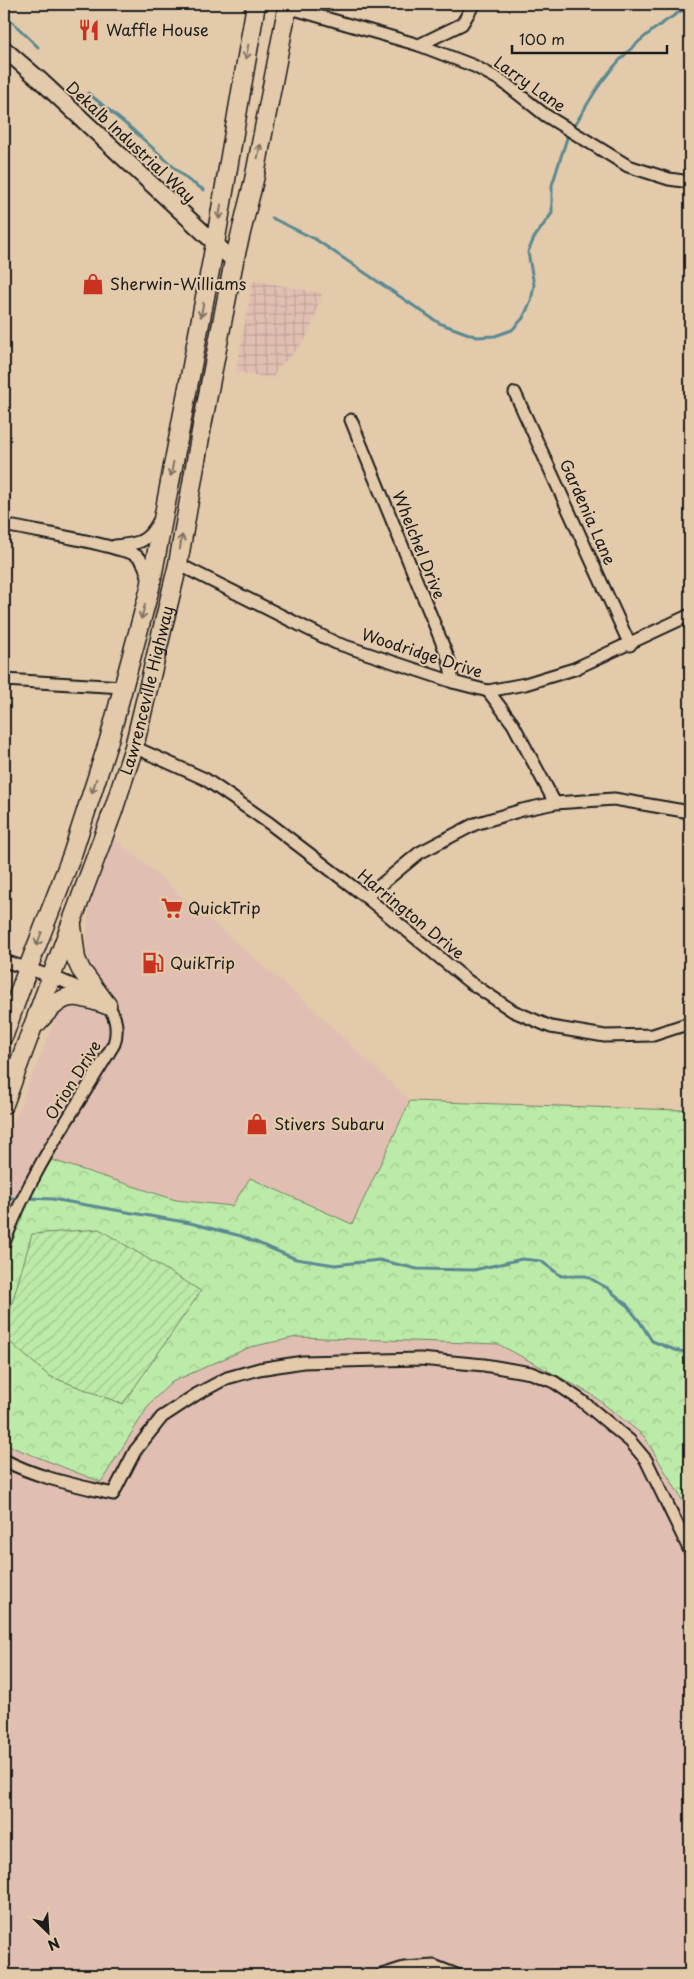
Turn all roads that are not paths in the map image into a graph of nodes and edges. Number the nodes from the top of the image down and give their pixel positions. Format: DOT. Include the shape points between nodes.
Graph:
graph roads {
  1 [pos="474,4"];
  2 [pos="287,5"];
  3 [pos="254,9"];
  4 [pos="419,46"];
  5 [pos="4,49"];
  6 [pos="690,182"];
  7 [pos="215,244"];
  8 [pos="234,261"];
  9 [pos="516,393"];
  10 [pos="351,420"];
  11 [pos="164,513"];
  12 [pos="4,525"];
  13 [pos="111,547"];
  14 [pos="178,564"];
  15 [pos="150,588"];
  16 [pos="690,615"];
  17 [pos="630,644"];
  18 [pos="4,680"];
  19 [pos="453,682"];
  20 [pos="123,687"];
  21 [pos="488,691"];
  22 [pos="134,747"];
  23 [pos="555,803"];
  24 [pos="690,812"];
  25 [pos="366,897"];
  26 [pos="72,922"];
  27 [pos="4,961"];
  28 [pos="28,968"];
  29 [pos="52,976"];
  30 [pos="107,1005"];
  31 [pos="690,1024"];
  32 [pos="32,1029"];
  33 [pos="4,1035"];
  34 [pos="4,1104"];
  35 [pos="4,1244"];
  36 [pos="4,1460"];
  37 [pos="690,1551"];
  38 [pos="382,1975"];
  39 [pos="456,1975"];
  1 -- 4 [label="street" via="462,24"];
  2 -- 4 [label="street, Larry Lane"];
  8 -- 2 [label="highway, Lawrenceville Highway, one-way" via="254,180"];
  3 -- 7 [label="highway, Lawrenceville Highway, one-way"];
  4 -- 6 [label="street, Larry Lane" via="474,66 502,81 545,115 628,166 669,180"];
  5 -- 7 [label="main road, Dekalb Industrial Way"];
  7 -- 8 [label="main road, Dekalb Industrial Way"];
  7 -- 11 [label="highway, Lawrenceville Highway, one-way"];
  14 -- 8 [label="highway, Lawrenceville Highway, one-way"];
  9 -- 17 [label="street, Gardenia Lane"];
  10 -- 19 [label="street, Whelchel Drive" via="449,660"];
  11 -- 13 [label="street" via="146,539"];
  11 -- 15 [label="highway, Lawrenceville Highway"];
  12 -- 13 [label="street"];
  13 -- 15 [label="street" via="138,557 146,569"];
  14 -- 19 [label="street, Woodridge Drive" via="336,643"];
  14 -- 22 [label="highway, Lawrenceville Highway"];
  15 -- 20 [label="highway, Lawrenceville Highway, one-way"];
  16 -- 17 [label="street, Woodridge Drive"];
  17 -- 21 [label="street, Woodridge Drive" via="574,670"];
  18 -- 20 [label="street"];
  19 -- 21 [label="street, Woodridge Drive"];
  20 -- 28 [label="highway, Lawrenceville Highway, one-way" via="72,855"];
  21 -- 23 [label="street" via="513,724"];
  22 -- 25 [label="street, Harrington Drive" via="205,779"];
  22 -- 26 [label="highway, Lawrenceville Highway"];
  23 -- 24 [label="street" via="614,799"];
  23 -- 25 [label="street" via="475,824 419,853"];
  25 -- 31 [label="street, Harrington Drive" via="468,981 513,1011 551,1027 605,1036 653,1034"];
  26 -- 29 [label="highway, Lawrenceville Highway"];
  26 -- 30 [label="highway" via="76,959"];
  27 -- 28 [label="street"];
  28 -- 29 [label="street"];
  28 -- 33 [label="highway, Lawrenceville Highway"];
  29 -- 30 [label="street"];
  29 -- 32 [label="highway, Lawrenceville Highway"];
  30 -- 32 [label="highway" via="70,996 52,1007"];
  30 -- 35 [label="street, Orion Drive" via="115,1020 114,1044 42,1161"];
  32 -- 34 [label="highway, Lawrenceville Highway"];
  36 -- 37 [label="street" via="51,1479 113,1494 135,1451 162,1417 227,1378 303,1362 420,1360 484,1365 531,1373 554,1382 584,1402 630,1441 646,1460"];
  38 -- 39 [label="street" via="404,1968 434,1966"];
}
